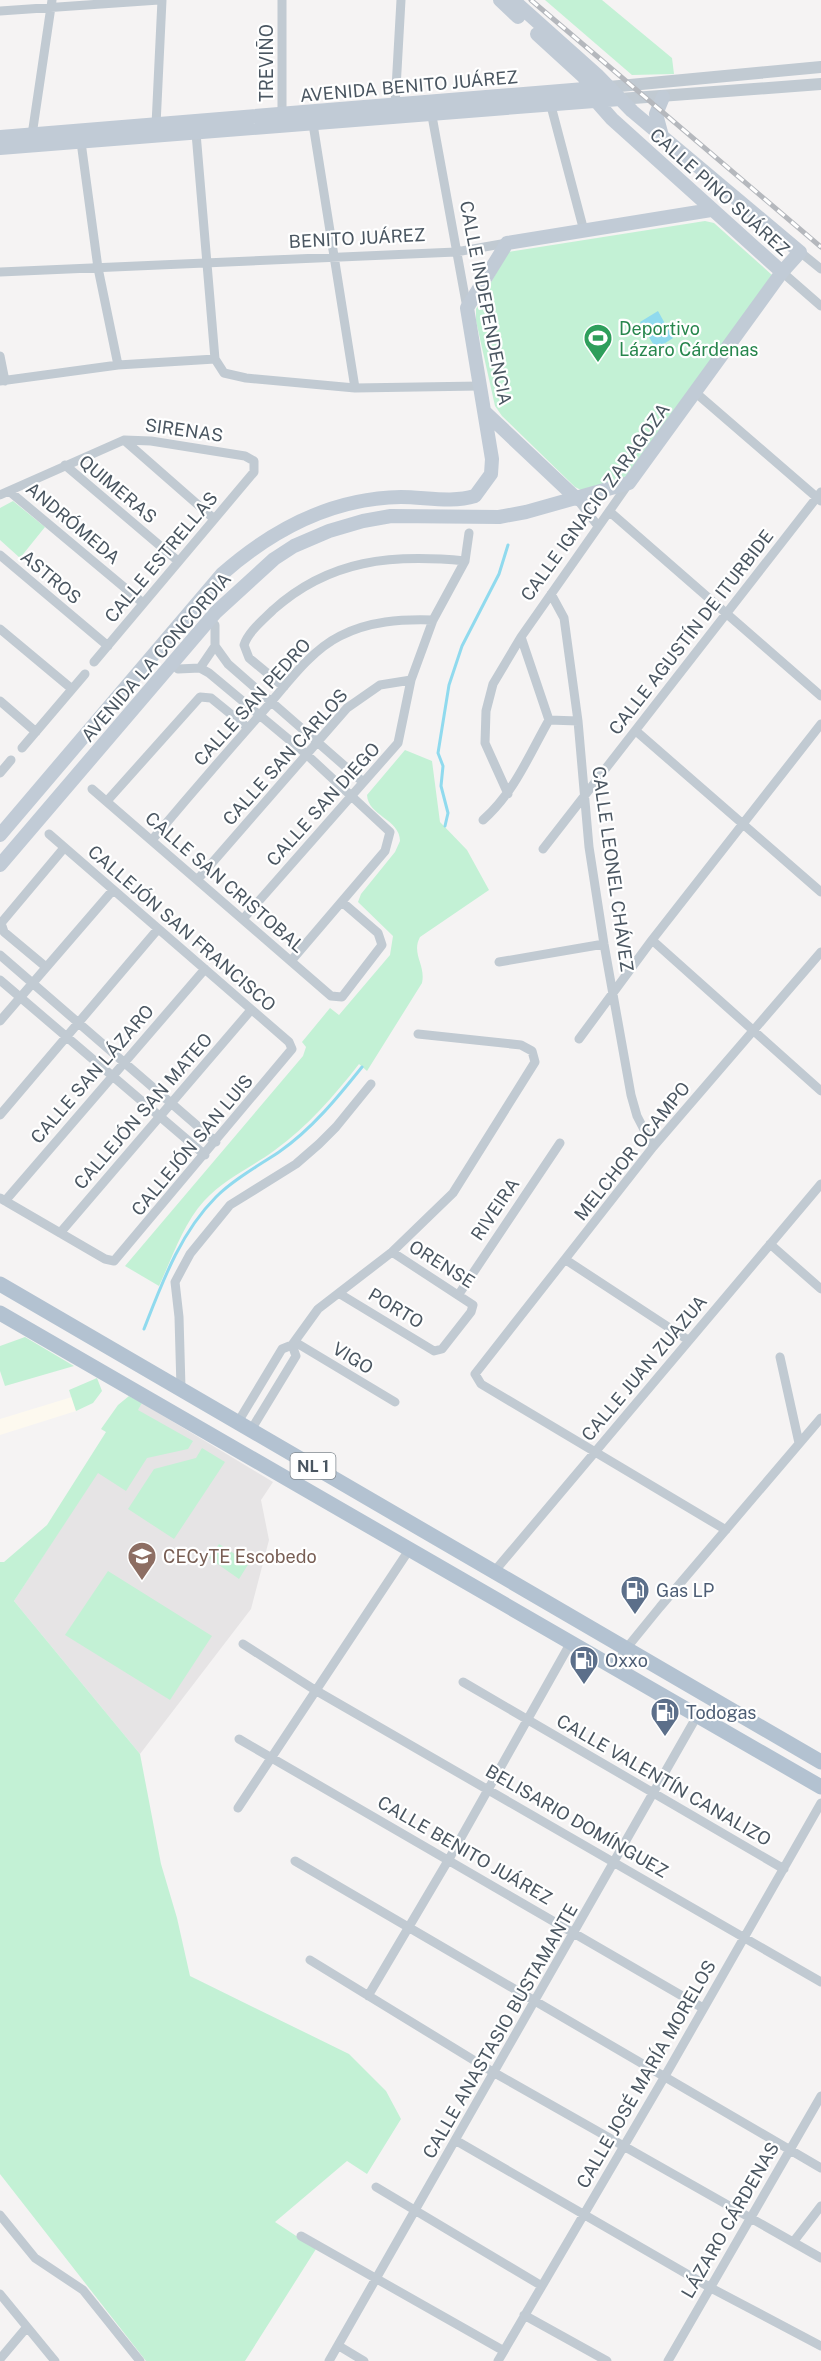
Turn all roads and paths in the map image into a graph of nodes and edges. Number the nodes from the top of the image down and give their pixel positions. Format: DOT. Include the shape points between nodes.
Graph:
graph roads {
  1 [pos="161,0"];
  2 [pos="282,0"];
  3 [pos="401,0"];
  4 [pos="500,0"];
  5 [pos="513,0"];
  6 [pos="51,4"];
  7 [pos="0,12"];
  8 [pos="821,67"];
  9 [pos="821,84"];
  10 [pos="609,87"];
  11 [pos="592,88"];
  12 [pos="663,97"];
  13 [pos="620,99"];
  14 [pos="597,102"];
  15 [pos="395,106"];
  16 [pos="550,106"];
  17 [pos="432,116"];
  18 [pos="283,120"];
  19 [pos="313,124"];
  20 [pos="156,125"];
  21 [pos="196,133"];
  22 [pos="32,135"];
  23 [pos="662,136"];
  24 [pos="0,137"];
  25 [pos="81,142"];
  26 [pos="0,148"];
  27 [pos="711,210"];
  28 [pos="584,231"];
  29 [pos="507,243"];
  30 [pos="456,252"];
  31 [pos="800,252"];
  32 [pos="334,258"];
  33 [pos="207,262"];
  34 [pos="98,268"];
  35 [pos="821,269"];
  36 [pos="0,272"];
  37 [pos="782,272"];
  38 [pos="821,306"];
  39 [pos="466,308"];
  40 [pos="0,356"];
  41 [pos="215,359"];
  42 [pos="118,365"];
  43 [pos="2,381"];
  44 [pos="480,386"];
  45 [pos="355,388"];
  46 [pos="696,393"];
  47 [pos="486,413"];
  48 [pos="124,440"];
  49 [pos="65,465"];
  50 [pos="254,472"];
  51 [pos="629,483"];
  52 [pos="4,493"];
  53 [pos="475,496"];
  54 [pos="820,497"];
  55 [pos="577,498"];
  56 [pos="610,512"];
  57 [pos="213,518"];
  58 [pos="480,519"];
  59 [pos="598,526"];
  60 [pos="469,533"];
  61 [pos="0,555"];
  62 [pos="178,561"];
  63 [pos="465,561"];
  64 [pos="551,594"];
  65 [pos="143,603"];
  66 [pos="194,607"];
  67 [pos="726,614"];
  68 [pos="209,620"];
  69 [pos="433,620"];
  70 [pos="0,629"];
  71 [pos="521,637"];
  72 [pos="108,646"];
  73 [pos="215,646"];
  74 [pos="157,652"];
  75 [pos="94,662"];
  76 [pos="172,664"];
  77 [pos="200,668"];
  78 [pos="237,672"];
  79 [pos="85,674"];
  80 [pos="411,680"];
  81 [pos="226,687"];
  82 [pos="255,687"];
  83 [pos="284,687"];
  84 [pos="72,689"];
  85 [pos="821,696"];
  86 [pos="244,701"];
  87 [pos="272,701"];
  88 [pos="0,702"];
  89 [pos="260,715"];
  90 [pos="549,720"];
  91 [pos="578,721"];
  92 [pos="821,724"];
  93 [pos="248,728"];
  94 [pos="636,731"];
  95 [pos="36,732"];
  96 [pos="317,741"];
  97 [pos="22,748"];
  98 [pos="305,753"];
  99 [pos="11,760"];
  100 [pos="0,773"];
  101 [pos="363,782"];
  102 [pos="92,789"];
  103 [pos="508,794"];
  104 [pos="351,795"];
  105 [pos="583,797"];
  106 [pos="107,801"];
  107 [pos="483,820"];
  108 [pos="744,822"];
  109 [pos="49,834"];
  110 [pos="0,835"];
  111 [pos="152,840"];
  112 [pos="64,848"];
  113 [pos="543,849"];
  114 [pos="0,865"];
  115 [pos="198,879"];
  116 [pos="113,890"];
  117 [pos="821,892"];
  118 [pos="342,902"];
  119 [pos="243,920"];
  120 [pos="159,929"];
  121 [pos="652,940"];
  122 [pos="604,944"];
  123 [pos="821,952"];
  124 [pos="0,954"];
  125 [pos="291,961"];
  126 [pos="499,963"];
  127 [pos="46,967"];
  128 [pos="205,969"];
  129 [pos="0,980"];
  130 [pos="32,983"];
  131 [pos="614,991"];
  132 [pos="21,997"];
  133 [pos="0,1004"];
  134 [pos="251,1010"];
  135 [pos="8,1011"];
  136 [pos="0,1021"];
  137 [pos="78,1021"];
  138 [pos="753,1029"];
  139 [pos="418,1034"];
  140 [pos="66,1035"];
  141 [pos="579,1039"];
  142 [pos="292,1049"];
  143 [pos="124,1061"];
  144 [pos="112,1074"];
  145 [pos="371,1084"];
  146 [pos="821,1091"];
  147 [pos="171,1103"];
  148 [pos="0,1115"];
  149 [pos="160,1116"];
  150 [pos="216,1142"];
  151 [pos="560,1143"];
  152 [pos="653,1147"];
  153 [pos="205,1155"];
  154 [pos="821,1184"];
  155 [pos="3,1200"];
  156 [pos="60,1233"];
  157 [pos="770,1244"];
  158 [pos="392,1252"];
  159 [pos="566,1260"];
  160 [pos="0,1284"];
  161 [pos="821,1289"];
  162 [pos="340,1294"];
  163 [pos="459,1294"];
  164 [pos="473,1305"];
  165 [pos="0,1313"];
  166 [pos="688,1340"];
  167 [pos="294,1344"];
  168 [pos="780,1357"];
  169 [pos="272,1366"];
  170 [pos="285,1374"];
  171 [pos="181,1388"];
  172 [pos="395,1402"];
  173 [pos="821,1418"];
  174 [pos="244,1426"];
  175 [pos="799,1443"];
  176 [pos="597,1451"];
  177 [pos="726,1530"];
  178 [pos="409,1550"];
  179 [pos="493,1573"];
  180 [pos="243,1644"];
  181 [pos="570,1644"];
  182 [pos="625,1650"];
  183 [pos="614,1669"];
  184 [pos="463,1682"];
  185 [pos="315,1690"];
  186 [pos="697,1716"];
  187 [pos="527,1720"];
  188 [pos="239,1739"];
  189 [pos="271,1758"];
  190 [pos="821,1762"];
  191 [pos="821,1787"];
  192 [pos="488,1789"];
  193 [pos="653,1795"];
  194 [pos="821,1803"];
  195 [pos="238,1808"];
  196 [pos="449,1859"];
  197 [pos="295,1861"];
  198 [pos="616,1861"];
  199 [pos="784,1869"];
  200 [pos="410,1927"];
  201 [pos="576,1933"];
  202 [pos="745,1937"];
  203 [pos="310,1960"];
  204 [pos="821,1982"];
  205 [pos="368,1996"];
  206 [pos="535,2000"];
  207 [pos="703,2008"];
  208 [pos="493,2072"];
  209 [pos="665,2076"];
  210 [pos="821,2096"];
  211 [pos="455,2140"];
  212 [pos="625,2144"];
  213 [pos="789,2150"];
  214 [pos="821,2168"];
  215 [pos="376,2187"];
  216 [pos="821,2206"];
  217 [pos="417,2210"];
  218 [pos="584,2214"];
  219 [pos="0,2215"];
  220 [pos="752,2217"];
  221 [pos="301,2236"];
  222 [pos="794,2241"];
  223 [pos="821,2258"];
  224 [pos="376,2280"];
  225 [pos="542,2286"];
  226 [pos="711,2288"];
  227 [pos="0,2294"];
  228 [pos="524,2315"];
  229 [pos="27,2327"];
  230 [pos="339,2346"];
  231 [pos="821,2346"];
  232 [pos="504,2351"];
  233 [pos="670,2358"];
  234 [pos="0,2359"];
  235 [pos="55,2361"];
  236 [pos="140,2361"];
  237 [pos="329,2361"];
  238 [pos="364,2361"];
  239 [pos="498,2361"];
  240 [pos="607,2361"];
  241 [pos="682,2361"];
  1 -- 6 [label="street"];
  1 -- 20 [label="street"];
  2 -- 18 [label="street, TREVIÑO"];
  3 -- 15 [label="street"];
  4 -- 11 [label="main road"];
  5 -- 10 [label="main road, CALLE PINO SUÁREZ"];
  6 -- 7 [label="street"];
  6 -- 22 [label="street"];
  8 -- 10 [label="street, AVENIDA BENITO JUÁREZ"];
  9 -- 12 [label="street, AVENIDA BENITO JUÁREZ"];
  10 -- 11 [label="main road, AVENIDA BENITO JUÁREZ"];
  10 -- 13 [label="main road, CALLE PINO SUÁREZ"];
  11 -- 14 [label="main road"];
  11 -- 15 [label="main road, AVENIDA BENITO JUÁREZ"];
  12 -- 13 [label="street, AVENIDA BENITO JUÁREZ"];
  12 -- 23 [label="main road" via="656,114"];
  13 -- 14 [label="main road, AVENIDA BENITO JUÁREZ"];
  13 -- 23 [label="main road, CALLE PINO SUÁREZ"];
  14 -- 16 [label="main road, AVENIDA BENITO JUÁREZ"];
  14 -- 27 [label="main road, CALLE PINO SUÁREZ"];
  15 -- 18 [label="main road, AVENIDA BENITO JUÁREZ"];
  16 -- 17 [label="main road, AVENIDA BENITO JUÁREZ"];
  16 -- 28 [label="street"];
  17 -- 19 [label="main road, AVENIDA BENITO JUÁREZ"];
  17 -- 30 [label="street, CALLE INDEPENDENCIA"];
  18 -- 19 [label="main road, AVENIDA BENITO JUÁREZ"];
  18 -- 20 [label="main road, AVENIDA BENITO JUÁREZ"];
  18 -- 21 [label="main road, AVENIDA BENITO JUÁREZ"];
  19 -- 32 [label="street"];
  20 -- 22 [label="main road, AVENIDA BENITO JUÁREZ"];
  21 -- 25 [label="main road, AVENIDA BENITO JUÁREZ"];
  21 -- 33 [label="street"];
  22 -- 24 [label="main road, AVENIDA BENITO JUÁREZ"];
  23 -- 31 [label="main road, CALLE PINO SUÁREZ"];
  25 -- 26 [label="main road, AVENIDA BENITO JUÁREZ"];
  25 -- 34 [label="street"];
  27 -- 28 [label="main road, BENITO JUÁREZ"];
  27 -- 37 [label="main road, CALLE PINO SUÁREZ"];
  28 -- 29 [label="main road, BENITO JUÁREZ"];
  29 -- 30 [label="street, BENITO JUÁREZ"];
  29 -- 39 [label="main road"];
  30 -- 32 [label="street, BENITO JUÁREZ"];
  30 -- 39 [label="street, CALLE INDEPENDENCIA"];
  31 -- 35 [label="street, CALLE PINO SUÁREZ"];
  31 -- 37 [label="main road, CALLE IGNACIO ZARAGOZA"];
  32 -- 33 [label="street, BENITO JUÁREZ"];
  32 -- 45 [label="street"];
  33 -- 34 [label="street, BENITO JUÁREZ"];
  33 -- 41 [label="street"];
  34 -- 36 [label="street, BENITO JUÁREZ"];
  34 -- 42 [label="street"];
  37 -- 38 [label="street, CALLE PINO SUÁREZ"];
  37 -- 46 [label="main road, CALLE IGNACIO ZARAGOZA"];
  39 -- 44 [label="main road, CALLE INDEPENDENCIA"];
  40 -- 43 [label="street"];
  41 -- 42 [label="street"];
  41 -- 45 [label="street" via="218,367 230,376"];
  42 -- 43 [label="street"];
  44 -- 45 [label="street"];
  44 -- 47 [label="main road, CALLE INDEPENDENCIA"];
  46 -- 51 [label="main road, CALLE IGNACIO ZARAGOZA"];
  46 -- 54 [label="street"];
  47 -- 53 [label="main road" via="492,467 488,481"];
  47 -- 55 [label="main road, CALLE INDEPENDENCIA"];
  48 -- 49 [label="street, SIRENAS"];
  48 -- 50 [label="street, SIRENAS" via="245,456 254,461"];
  48 -- 57 [label="street"];
  49 -- 52 [label="street, SIRENAS"];
  49 -- 62 [label="street, QUIMERAS"];
  50 -- 57 [label="street, CALLE ESTRELLAS"];
  51 -- 55 [label="main road, AVENIDA LA CONCORDIA"];
  51 -- 56 [label="street, CALLE IGNACIO ZARAGOZA"];
  52 -- 65 [label="street, ANDRÓMEDA"];
  53 -- 58 [label="main road"];
  53 -- 66 [label="main road, AVENIDA LA CONCORDIA" via="461,500 399,497 363,501 307,518 246,553"];
  54 -- 67 [label="street, CALLE AGUSTÍN DE ITURBIDE"];
  55 -- 58 [label="main road, AVENIDA LA CONCORDIA" via="526,513"];
  55 -- 59 [label="street, CALLE INDEPENDENCIA"];
  56 -- 59 [label="street, CALLE IGNACIO ZARAGOZA"];
  56 -- 67 [label="street"];
  57 -- 62 [label="street, CALLE ESTRELLAS"];
  58 -- 68 [label="main road, AVENIDA LA CONCORDIA" via="391,516 329,531 274,559"];
  59 -- 64 [label="street, CALLE IGNACIO ZARAGOZA"];
  60 -- 63 [label="street, CALLE SAN DIEGO"];
  61 -- 72 [label="street, ASTROS"];
  62 -- 65 [label="street, CALLE ESTRELLAS"];
  63 -- 69 [label="street, CALLE SAN DIEGO"];
  63 -- 83 [label="street" via="417,557 369,561 318,579 286,598 243,645 249,658"];
  64 -- 71 [label="street, CALLE IGNACIO ZARAGOZA"];
  64 -- 91 [label="street, CALLE LEONEL CHÁVEZ" via="564,618"];
  65 -- 72 [label="street, CALLE ESTRELLAS"];
  66 -- 68 [label="main road"];
  66 -- 74 [label="main road, AVENIDA LA CONCORDIA"];
  67 -- 85 [label="street"];
  67 -- 94 [label="street, CALLE AGUSTÍN DE ITURBIDE"];
  68 -- 73 [label="street" via="215,625"];
  68 -- 76 [label="main road, AVENIDA LA CONCORDIA"];
  69 -- 80 [label="street, CALLE SAN DIEGO"];
  69 -- 83 [label="street, CALLE SAN PEDRO" via="386,621 339,636 314,655"];
  70 -- 84 [label="street"];
  71 -- 90 [label="street"];
  71 -- 103 [label="street, CALLE IGNACIO ZARAGOZA" via="496,676 486,711 485,743"];
  72 -- 75 [label="street, CALLE ESTRELLAS"];
  73 -- 77 [label="street"];
  73 -- 78 [label="street"];
  74 -- 76 [label="main road"];
  74 -- 110 [label="main road, AVENIDA LA CONCORDIA"];
  76 -- 77 [label="street" via="178,669"];
  76 -- 114 [label="main road, AVENIDA LA CONCORDIA"];
  77 -- 81 [label="street"];
  78 -- 81 [label="street"];
  78 -- 82 [label="street"];
  79 -- 84 [label="street"];
  80 -- 96 [label="street, CALLE SAN CARLOS" via="390,682 368,691"];
  80 -- 101 [label="street, CALLE SAN DIEGO" via="398,743"];
  81 -- 86 [label="street"];
  82 -- 86 [label="street"];
  82 -- 87 [label="street"];
  83 -- 87 [label="street, CALLE SAN PEDRO"];
  84 -- 95 [label="street"];
  86 -- 89 [label="street"];
  87 -- 89 [label="street, CALLE SAN PEDRO"];
  87 -- 96 [label="street"];
  88 -- 95 [label="street"];
  89 -- 93 [label="street, CALLE SAN PEDRO"];
  89 -- 98 [label="street"];
  90 -- 91 [label="street"];
  90 -- 103 [label="street"];
  91 -- 105 [label="street, CALLE LEONEL CHÁVEZ"];
  92 -- 108 [label="street"];
  93 -- 106 [label="street" via="211,698 200,697"];
  93 -- 111 [label="street, CALLE SAN PEDRO"];
  94 -- 105 [label="street, CALLE AGUSTÍN DE ITURBIDE"];
  94 -- 108 [label="street"];
  95 -- 97 [label="street"];
  96 -- 98 [label="street, CALLE SAN CARLOS"];
  96 -- 101 [label="street"];
  98 -- 104 [label="street"];
  98 -- 115 [label="street, CALLE SAN CARLOS"];
  99 -- 100 [label="street"];
  101 -- 104 [label="street, CALLE SAN DIEGO"];
  102 -- 106 [label="street, CALLE SAN CRISTOBAL"];
  103 -- 107 [label="street"];
  104 -- 118 [label="street" via="389,829 390,838 385,852"];
  104 -- 119 [label="street, CALLE SAN DIEGO"];
  105 -- 113 [label="street, CALLE AGUSTÍN DE ITURBIDE"];
  105 -- 122 [label="street, CALLE LEONEL CHÁVEZ"];
  106 -- 111 [label="street, CALLE SAN CRISTOBAL"];
  108 -- 117 [label="street"];
  108 -- 121 [label="street"];
  109 -- 112 [label="street, CALLEJÓN SAN FRANCISCO"];
  111 -- 115 [label="street, CALLE SAN CRISTOBAL"];
  112 -- 116 [label="street, CALLEJÓN SAN FRANCISCO"];
  112 -- 127 [label="street" via="2,923 4,932"];
  115 -- 119 [label="street, CALLE SAN CRISTOBAL"];
  116 -- 120 [label="street, CALLEJÓN SAN FRANCISCO"];
  116 -- 127 [label="street"];
  118 -- 125 [label="street"];
  118 -- 125 [label="street, CALLE SAN CRISTOBAL" via="382,940 380,951 342,997 331,996"];
  119 -- 125 [label="street, CALLE SAN CRISTOBAL"];
  120 -- 128 [label="street, CALLEJÓN SAN FRANCISCO"];
  120 -- 137 [label="street"];
  121 -- 131 [label="street"];
  121 -- 138 [label="street"];
  122 -- 126 [label="street"];
  122 -- 131 [label="street, CALLE LEONEL CHÁVEZ"];
  123 -- 138 [label="street, MELCHOR OCAMPO"];
  124 -- 130 [label="street"];
  127 -- 130 [label="street"];
  128 -- 134 [label="street, CALLEJÓN SAN FRANCISCO"];
  128 -- 143 [label="street, CALLE SAN LÁZARO"];
  129 -- 132 [label="street"];
  130 -- 132 [label="street"];
  130 -- 137 [label="street"];
  131 -- 141 [label="street"];
  131 -- 152 [label="street, CALLE LEONEL CHÁVEZ" via="632,1095"];
  132 -- 135 [label="street"];
  132 -- 140 [label="street"];
  133 -- 135 [label="street"];
  134 -- 142 [label="street, CALLEJÓN SAN FRANCISCO" via="289,1042"];
  134 -- 147 [label="street, CALLEJÓN SAN MATEO"];
  135 -- 136 [label="street"];
  137 -- 140 [label="street"];
  137 -- 143 [label="street"];
  138 -- 146 [label="street"];
  138 -- 152 [label="street, MELCHOR OCAMPO"];
  139 -- 158 [label="street" via="521,1045 532,1051 535,1062 453,1193"];
  140 -- 144 [label="street"];
  140 -- 148 [label="street"];
  142 -- 150 [label="street, CALLEJÓN SAN LUIS"];
  143 -- 144 [label="street, CALLE SAN LÁZARO"];
  143 -- 147 [label="street"];
  144 -- 149 [label="street"];
  144 -- 155 [label="street, CALLE SAN LÁZARO"];
  145 -- 171 [label="street" via="336,1127 296,1164 230,1205 190,1254 176,1282"];
  147 -- 149 [label="street, CALLEJÓN SAN MATEO"];
  147 -- 150 [label="street"];
  149 -- 153 [label="street"];
  149 -- 156 [label="street, CALLEJÓN SAN MATEO"];
  150 -- 153 [label="street, CALLEJÓN SAN LUIS"];
  151 -- 163 [label="street, RIVEIRA"];
  152 -- 159 [label="street, MELCHOR OCAMPO"];
  153 -- 156 [label="street, CALLEJÓN SAN LUIS" via="114,1261"];
  154 -- 157 [label="street, CALLE JUAN ZUAZUA"];
  155 -- 156 [label="street"];
  157 -- 161 [label="street"];
  157 -- 166 [label="street, CALLE JUAN ZUAZUA"];
  158 -- 162 [label="street"];
  158 -- 163 [label="street, ORENSE"];
  159 -- 166 [label="street"];
  159 -- 176 [label="street, MELCHOR OCAMPO" via="479,1367 476,1376 481,1384"];
  160 -- 171 [label="main road, NL 1"];
  162 -- 164 [label="street, PORTO" via="434,1350 442,1349"];
  162 -- 167 [label="street" via="310,1317"];
  163 -- 164 [label="street, ORENSE"];
  165 -- 178 [label="main road, NL 1"];
  166 -- 176 [label="street, CALLE JUAN ZUAZUA"];
  167 -- 169 [label="street" via="284,1347"];
  167 -- 170 [label="street" via="296,1356"];
  167 -- 172 [label="street, VIGO"];
  168 -- 175 [label="street"];
  169 -- 170 [label="street"];
  169 -- 174 [label="street"];
  170 -- 174 [label="street"];
  171 -- 174 [label="main road, NL 1"];
  173 -- 175 [label="street"];
  174 -- 179 [label="main road, NL 1"];
  175 -- 177 [label="street"];
  176 -- 177 [label="street"];
  176 -- 179 [label="street, CALLE JUAN ZUAZUA"];
  177 -- 182 [label="street"];
  178 -- 181 [label="main road, NL 1"];
  178 -- 185 [label="street"];
  179 -- 182 [label="main road, NL 1"];
  180 -- 185 [label="street, BELISARIO DOMÍNGUEZ"];
  181 -- 183 [label="main road, NL 1"];
  181 -- 187 [label="street"];
  182 -- 183 [label="street"];
  182 -- 190 [label="main road, NL 1"];
  183 -- 186 [label="main road, NL 1"];
  184 -- 187 [label="street, CALLE VALENTÍN CANALIZO"];
  185 -- 189 [label="street"];
  185 -- 192 [label="street, BELISARIO DOMÍNGUEZ"];
  186 -- 191 [label="main road, NL 1"];
  186 -- 193 [label="street, CALLE ANASTASIO BUSTAMANTE"];
  187 -- 192 [label="street"];
  187 -- 193 [label="street, CALLE VALENTÍN CANALIZO"];
  188 -- 189 [label="street, CALLE BENITO JUÁREZ"];
  189 -- 195 [label="street"];
  189 -- 196 [label="street, CALLE BENITO JUÁREZ"];
  192 -- 196 [label="street"];
  192 -- 198 [label="street, BELISARIO DOMÍNGUEZ"];
  193 -- 198 [label="street, CALLE ANASTASIO BUSTAMANTE"];
  193 -- 199 [label="street, CALLE VALENTÍN CANALIZO"];
  194 -- 199 [label="street, CALLE JOSÉ MARÍA MORELOS"];
  196 -- 200 [label="street"];
  196 -- 201 [label="street, CALLE BENITO JUÁREZ"];
  197 -- 200 [label="street"];
  198 -- 201 [label="street, CALLE ANASTASIO BUSTAMANTE"];
  198 -- 202 [label="street, BELISARIO DOMÍNGUEZ"];
  199 -- 202 [label="street, CALLE JOSÉ MARÍA MORELOS"];
  200 -- 205 [label="street"];
  200 -- 206 [label="street"];
  201 -- 206 [label="street, CALLE ANASTASIO BUSTAMANTE"];
  201 -- 207 [label="street, CALLE BENITO JUÁREZ"];
  202 -- 204 [label="street, BELISARIO DOMÍNGUEZ"];
  202 -- 207 [label="street, CALLE JOSÉ MARÍA MORELOS"];
  203 -- 205 [label="street"];
  205 -- 208 [label="street"];
  206 -- 208 [label="street, CALLE ANASTASIO BUSTAMANTE"];
  206 -- 209 [label="street"];
  207 -- 209 [label="street, CALLE JOSÉ MARÍA MORELOS"];
  208 -- 211 [label="street, CALLE ANASTASIO BUSTAMANTE"];
  208 -- 212 [label="street"];
  209 -- 212 [label="street, CALLE JOSÉ MARÍA MORELOS"];
  209 -- 213 [label="street"];
  210 -- 213 [label="street, LÁZARO CÁRDENAS"];
  211 -- 217 [label="street, CALLE ANASTASIO BUSTAMANTE"];
  211 -- 218 [label="street"];
  212 -- 218 [label="street, CALLE JOSÉ MARÍA MORELOS"];
  212 -- 220 [label="street"];
  213 -- 214 [label="street"];
  213 -- 220 [label="street, LÁZARO CÁRDENAS"];
  215 -- 217 [label="street"];
  216 -- 222 [label="street"];
  217 -- 224 [label="street, CALLE ANASTASIO BUSTAMANTE"];
  217 -- 225 [label="street"];
  218 -- 225 [label="street, CALLE JOSÉ MARÍA MORELOS"];
  218 -- 226 [label="street"];
  219 -- 236 [label="street" via="35,2258 83,2290"];
  220 -- 222 [label="street"];
  220 -- 226 [label="street, LÁZARO CÁRDENAS"];
  221 -- 224 [label="street"];
  222 -- 223 [label="street"];
  224 -- 230 [label="street, CALLE ANASTASIO BUSTAMANTE"];
  224 -- 232 [label="street"];
  225 -- 228 [label="street, CALLE JOSÉ MARÍA MORELOS"];
  226 -- 231 [label="street"];
  226 -- 233 [label="street, LÁZARO CÁRDENAS"];
  227 -- 229 [label="street"];
  228 -- 232 [label="street, CALLE JOSÉ MARÍA MORELOS"];
  228 -- 240 [label="street"];
  229 -- 234 [label="street"];
  229 -- 235 [label="street"];
  230 -- 237 [label="street, CALLE ANASTASIO BUSTAMANTE"];
  230 -- 238 [label="street"];
  232 -- 239 [label="street, CALLE JOSÉ MARÍA MORELOS"];
  233 -- 241 [label="street"];
}
